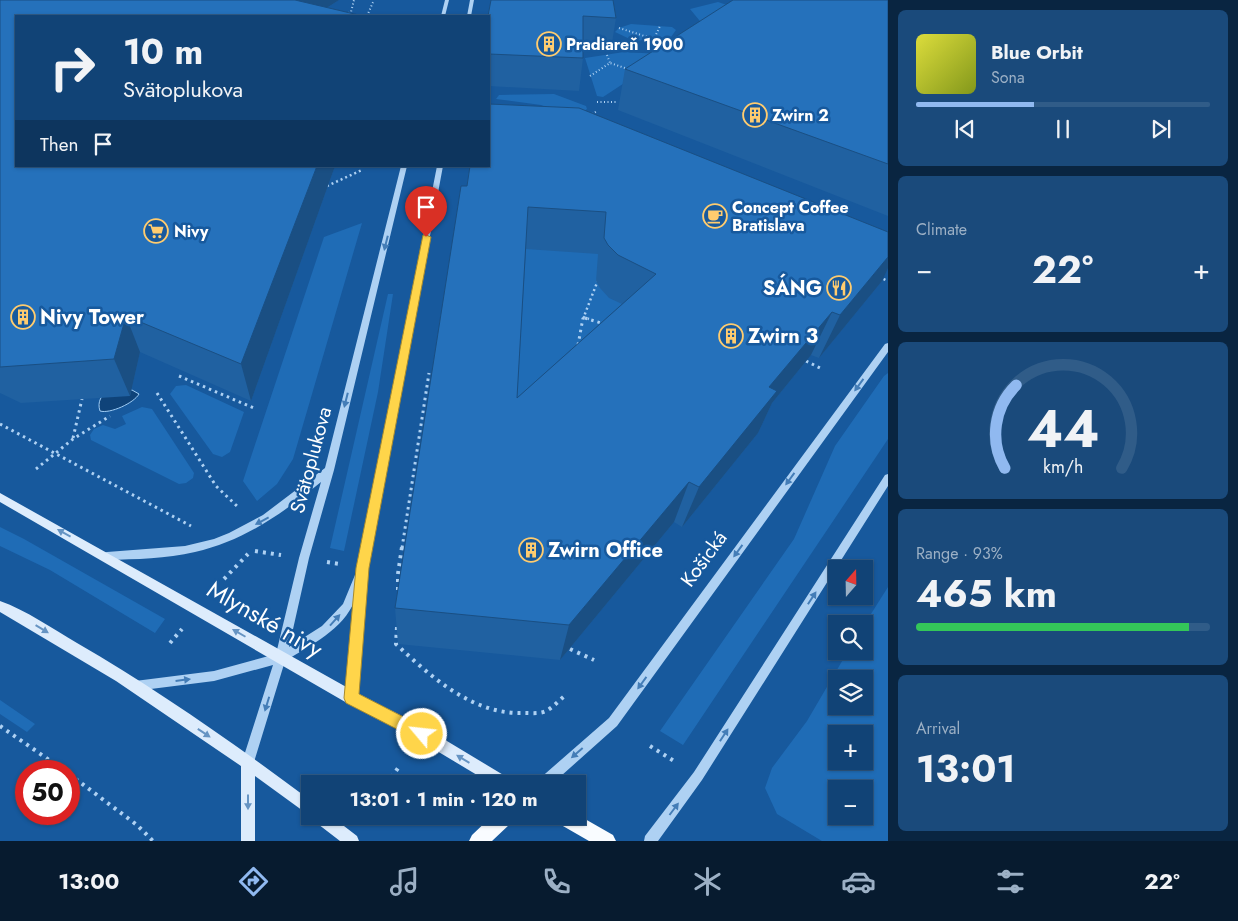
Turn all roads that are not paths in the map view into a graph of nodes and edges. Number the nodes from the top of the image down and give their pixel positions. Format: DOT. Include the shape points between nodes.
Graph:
graph roads {
  1 [pos="447,0"];
  2 [pos="472,0"];
  3 [pos="443,15"];
  4 [pos="469,15"];
  5 [pos="404,167"];
  6 [pos="440,167"];
  7 [pos="888,346"];
  8 [pos="329,470"];
  9 [pos="888,478"];
  10 [pos="0,497"];
  11 [pos="107,556"];
  12 [pos="363,568"];
  13 [pos="0,606"];
  14 [pos="281,658"];
  15 [pos="135,686"];
  16 [pos="352,698"];
  17 [pos="248,762"];
  18 [pos="490,775"];
  19 [pos="552,775"];
  20 [pos="301,802"];
  21 [pos="331,825"];
  22 [pos="496,825"];
  23 [pos="578,825"];
  24 [pos="248,841"];
  25 [pos="352,841"];
  26 [pos="478,841"];
  27 [pos="607,841"];
  28 [pos="650,841"];
  1 -- 3 [label="street"];
  2 -- 4 [label="street"];
  5 -- 8 [label="street, Svätoplukova, one-way"];
  6 -- 12 [label="street"];
  7 -- 19 [label="street, Košická, one-way" via="613,722"];
  8 -- 11 [label="street, one-way" via="270,517 233,536 194,548"];
  8 -- 14 [label="street, Svätoplukova"];
  28 -- 9 [label="street, one-way" via="698,776"];
  11 -- 10 [label="main road, Mlynské nivy, one-way"];
  14 -- 11 [label="main road, Mlynské nivy, one-way"];
  14 -- 12 [label="street, one-way" via="326,630 347,607"];
  12 -- 16 [label="street"];
  13 -- 15 [label="main road, one-way"];
  15 -- 14 [label="street, one-way" via="214,676"];
  14 -- 16 [label="main road, Mlynské nivy"];
  14 -- 17 [label="street, Svätoplukova, one-way"];
  15 -- 17 [label="main road, one-way"];
  18 -- 16 [label="main road, Mlynské nivy, one-way" via="422,734"];
  17 -- 20 [label="main road"];
  17 -- 24 [label="main road, one-way"];
  21 -- 25 [label="main road"];
  22 -- 26 [label="main road"];
  23 -- 27 [label="main road"];
}
